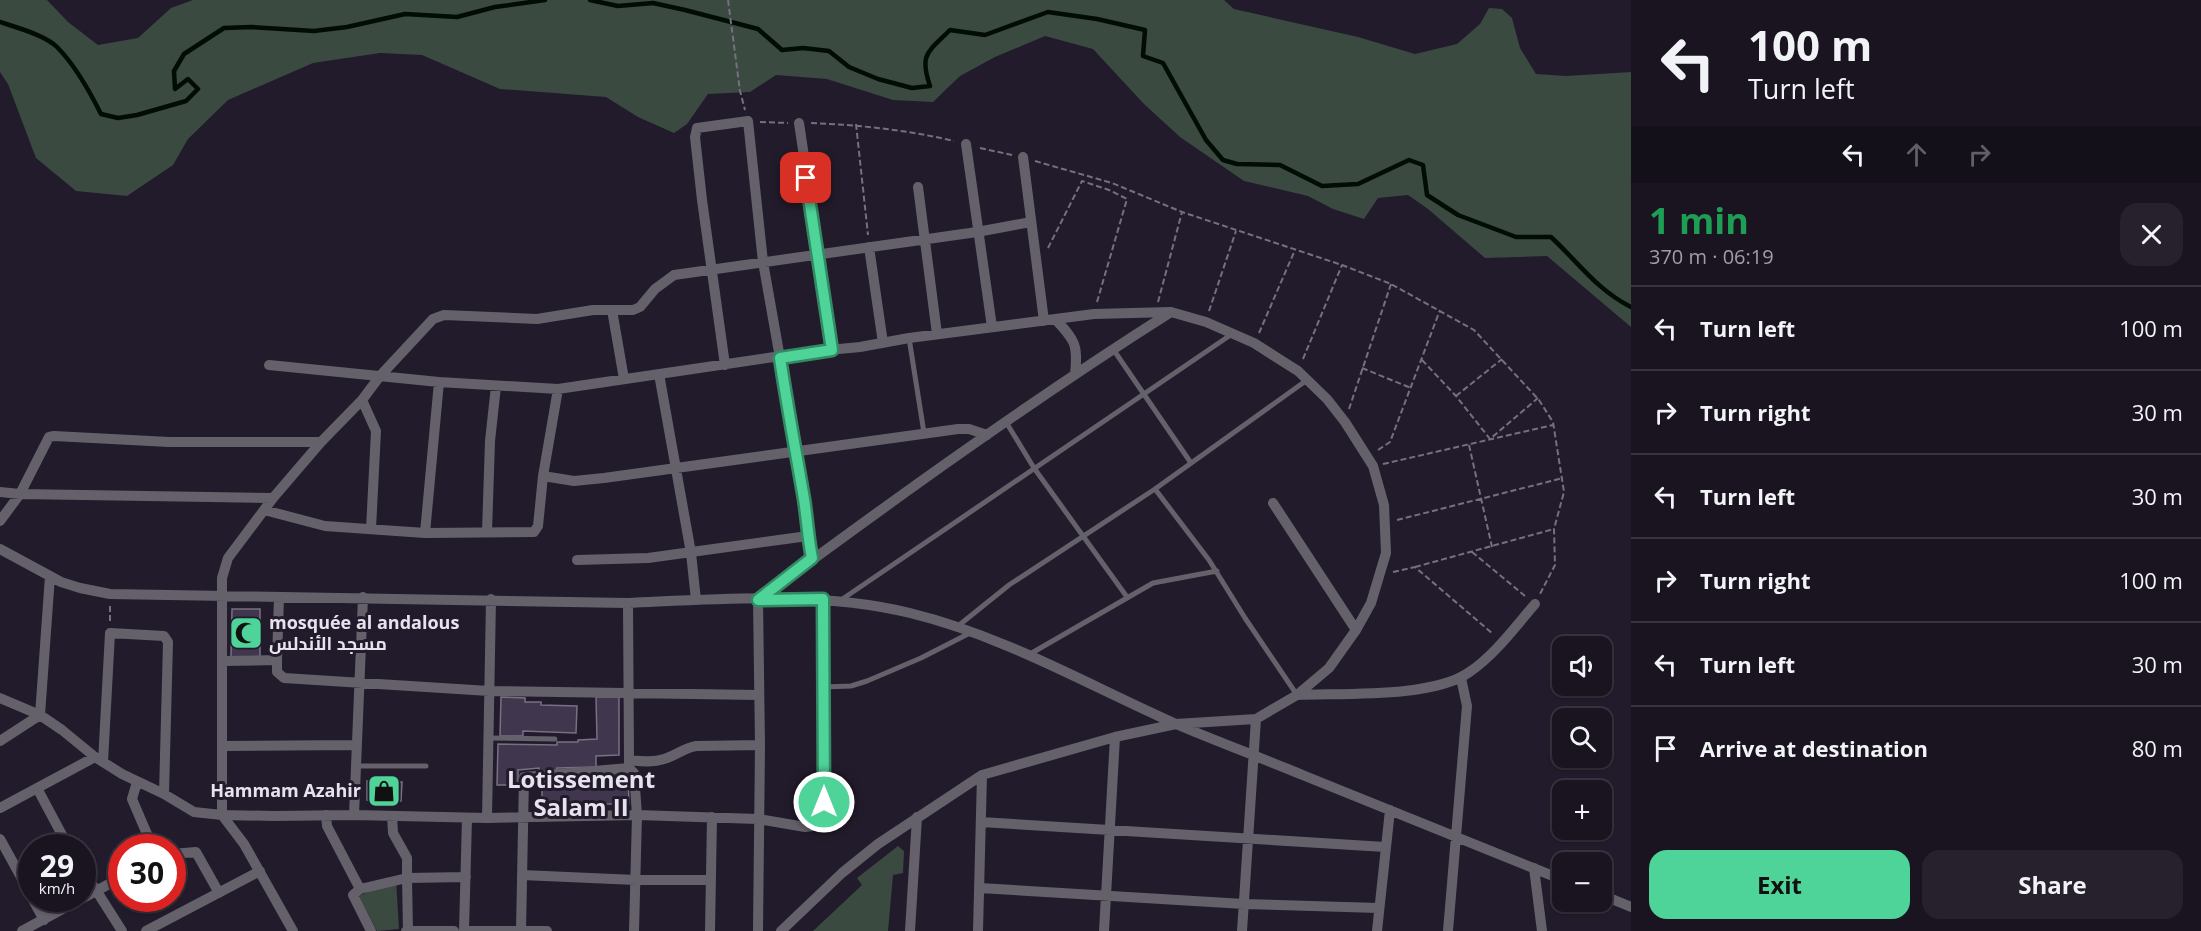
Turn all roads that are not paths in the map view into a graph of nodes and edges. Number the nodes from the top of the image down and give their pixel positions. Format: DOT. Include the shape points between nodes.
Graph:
graph roads {
  1 [pos="799,123"];
  2 [pos="966,144"];
  3 [pos="1023,157"];
  4 [pos="918,187"];
  5 [pos="1030,222"];
  6 [pos="977,232"];
  7 [pos="923,239"];
  8 [pos="869,247"];
  9 [pos="818,255"];
  10 [pos="763,262"];
  11 [pos="712,269"];
  12 [pos="612,310"];
  13 [pos="1171,312"];
  14 [pos="1050,320"];
  15 [pos="992,327"];
  16 [pos="937,334"];
  17 [pos="1232,334"];
  18 [pos="909,338"];
  19 [pos="883,343"];
  20 [pos="1113,349"];
  21 [pos="832,350"];
  22 [pos="780,358"];
  23 [pos="725,364"];
  24 [pos="269,365"];
  25 [pos="659,374"];
  26 [pos="1075,375"];
  27 [pos="380,376"];
  28 [pos="624,379"];
  29 [pos="1308,380"];
  30 [pos="439,382"];
  31 [pos="496,386"];
  32 [pos="558,389"];
  33 [pos="1143,394"];
  34 [pos="362,400"];
  35 [pos="1006,422"];
  36 [pos="924,433"];
  37 [pos="987,435"];
  38 [pos="321,442"];
  39 [pos="794,451"];
  40 [pos="1191,463"];
  41 [pos="676,467"];
  42 [pos="1035,468"];
  43 [pos="543,476"];
  44 [pos="1155,489"];
  45 [pos="0,492"];
  46 [pos="20,494"];
  47 [pos="273,498"];
  48 [pos="1273,503"];
  49 [pos="264,510"];
  50 [pos="0,521"];
  51 [pos="370,529"];
  52 [pos="487,532"];
  53 [pos="425,533"];
  54 [pos="807,536"];
  55 [pos="1082,537"];
  56 [pos="0,549"];
  57 [pos="691,553"];
  58 [pos="812,558"];
  59 [pos="577,560"];
  60 [pos="1217,571"];
  61 [pos="50,576"];
  62 [pos="223,597"];
  63 [pos="279,597"];
  64 [pos="363,597"];
  65 [pos="1127,597"];
  66 [pos="491,599"];
  67 [pos="823,599"];
  68 [pos="696,600"];
  69 [pos="758,600"];
  70 [pos="840,601"];
  71 [pos="628,603"];
  72 [pos="1535,604"];
  73 [pos="958,626"];
  74 [pos="1356,630"];
  75 [pos="970,633"];
  76 [pos="1030,654"];
  77 [pos="277,660"];
  78 [pos="223,661"];
  79 [pos="1461,678"];
  80 [pos="360,682"];
  81 [pos="824,687"];
  82 [pos="489,691"];
  83 [pos="627,693"];
  84 [pos="759,695"];
  85 [pos="1297,695"];
  86 [pos="0,698"];
  87 [pos="40,715"];
  88 [pos="1256,719"];
  89 [pos="1176,724"];
  90 [pos="1115,737"];
  91 [pos="488,738"];
  92 [pos="555,739"];
  93 [pos="0,741"];
  94 [pos="357,745"];
  95 [pos="760,745"];
  96 [pos="223,746"];
  97 [pos="1255,755"];
  98 [pos="99,759"];
  99 [pos="629,764"];
  100 [pos="356,766"];
  101 [pos="426,766"];
  102 [pos="981,775"];
  103 [pos="137,782"];
  104 [pos="37,788"];
  105 [pos="164,794"];
  106 [pos="0,808"];
  107 [pos="1390,810"];
  108 [pos="222,815"];
  109 [pos="326,815"];
  110 [pos="354,815"];
  111 [pos="637,815"];
  112 [pos="392,816"];
  113 [pos="523,817"];
  114 [pos="712,817"];
  115 [pos="917,817"];
  116 [pos="467,818"];
  117 [pos="487,818"];
  118 [pos="758,819"];
  119 [pos="981,822"];
  120 [pos="1111,829"];
  121 [pos="62,834"];
  122 [pos="147,834"];
  123 [pos="1248,837"];
  124 [pos="1456,837"];
  125 [pos="0,839"];
  126 [pos="1385,847"];
  127 [pos="186,853"];
  128 [pos="1534,868"];
  129 [pos="260,871"];
  130 [pos="18,872"];
  131 [pos="522,875"];
  132 [pos="1552,875"];
  133 [pos="466,877"];
  134 [pos="408,878"];
  135 [pos="636,880"];
  136 [pos="711,880"];
  137 [pos="108,885"];
  138 [pos="980,888"];
  139 [pos="360,889"];
  140 [pos="97,891"];
  141 [pos="219,893"];
  142 [pos="1106,896"];
  143 [pos="1612,900"];
  144 [pos="1244,904"];
  145 [pos="1631,907"];
  146 [pos="1379,908"];
  147 [pos="40,912"];
  148 [pos="44,920"];
  149 [pos="22,931"];
  150 [pos="122,931"];
  151 [pos="146,931"];
  152 [pos="293,931"];
  153 [pos="371,931"];
  154 [pos="407,931"];
  155 [pos="454,931"];
  156 [pos="465,931"];
  157 [pos="470,931"];
  158 [pos="521,931"];
  159 [pos="547,931"];
  160 [pos="634,931"];
  161 [pos="710,931"];
  162 [pos="758,931"];
  163 [pos="781,931"];
  164 [pos="910,931"];
  165 [pos="978,931"];
  166 [pos="1104,931"];
  167 [pos="1242,931"];
  168 [pos="1377,931"];
  169 [pos="1448,931"];
  170 [pos="1542,931"];
  1 -- 9 [label="street"];
  2 -- 6 [label="street"];
  3 -- 5 [label="street"];
  4 -- 7 [label="street"];
  5 -- 6 [label="street"];
  5 -- 14 [label="street"];
  6 -- 7 [label="street"];
  6 -- 15 [label="street"];
  7 -- 8 [label="street"];
  7 -- 16 [label="street"];
  8 -- 9 [label="street"];
  8 -- 19 [label="street"];
  9 -- 10 [label="street"];
  9 -- 21 [label="street"];
  10 -- 11 [label="street"];
  10 -- 11 [label="street" via="748,122 699,127 695,130"];
  10 -- 22 [label="street"];
  11 -- 12 [label="street" via="670,276 640,307"];
  11 -- 23 [label="street"];
  12 -- 27 [label="street" via="537,319 439,316"];
  12 -- 28 [label="street"];
  13 -- 14 [label="street" via="1094,314"];
  13 -- 17 [label="street"];
  13 -- 20 [label="street"];
  14 -- 15 [label="street"];
  14 -- 26 [label="street" via="1072,337 1077,354"];
  15 -- 16 [label="street"];
  16 -- 18 [label="street"];
  17 -- 29 [label="street" via="1254,343"];
  17 -- 33 [label="lane"];
  18 -- 19 [label="street"];
  18 -- 36 [label="lane"];
  19 -- 21 [label="street"];
  20 -- 26 [label="street"];
  20 -- 33 [label="lane"];
  21 -- 22 [label="street"];
  22 -- 23 [label="street"];
  22 -- 39 [label="lane"];
  23 -- 25 [label="street"];
  24 -- 27 [label="street"];
  25 -- 28 [label="street"];
  25 -- 41 [label="street"];
  26 -- 35 [label="street"];
  27 -- 30 [label="street"];
  27 -- 34 [label="street"];
  28 -- 32 [label="street"];
  29 -- 40 [label="lane"];
  29 -- 74 [label="street" via="1345,422 1367,456 1383,505 1386,552 1381,576"];
  30 -- 31 [label="street"];
  30 -- 53 [label="street"];
  31 -- 32 [label="street"];
  31 -- 52 [label="street"];
  32 -- 43 [label="street"];
  33 -- 40 [label="lane"];
  33 -- 42 [label="lane"];
  34 -- 38 [label="street"];
  34 -- 51 [label="street" via="376,431"];
  35 -- 37 [label="street"];
  35 -- 42 [label="lane"];
  36 -- 37 [label="street" via="969,429"];
  36 -- 39 [label="street"];
  37 -- 58 [label="street"];
  38 -- 46 [label="street" via="54,436"];
  38 -- 47 [label="street"];
  39 -- 41 [label="street"];
  39 -- 54 [label="lane"];
  40 -- 44 [label="lane"];
  41 -- 43 [label="street" via="574,481"];
  41 -- 57 [label="street"];
  42 -- 55 [label="lane"];
  42 -- 70 [label="lane"];
  43 -- 52 [label="street" via="537,531"];
  44 -- 55 [label="lane"];
  44 -- 60 [label="lane"];
  45 -- 46 [label="street"];
  46 -- 47 [label="street"];
  46 -- 50 [label="street"];
  47 -- 49 [label="street"];
  48 -- 74 [label="street"];
  49 -- 51 [label="street" via="326,526"];
  49 -- 62 [label="street" via="228,558 222,578"];
  51 -- 53 [label="street"];
  52 -- 53 [label="street"];
  54 -- 57 [label="street"];
  54 -- 58 [label="lane"];
  55 -- 65 [label="lane"];
  55 -- 73 [label="lane" via="1009,585"];
  56 -- 61 [label="street"];
  57 -- 59 [label="street"];
  57 -- 68 [label="street"];
  58 -- 69 [label="street"];
  60 -- 65 [label="lane" via="1153,583"];
  60 -- 85 [label="lane"];
  61 -- 62 [label="street" via="110,594"];
  61 -- 87 [label="street"];
  62 -- 63 [label="street"];
  62 -- 78 [label="street"];
  63 -- 64 [label="street"];
  63 -- 77 [label="street"];
  64 -- 66 [label="street"];
  64 -- 80 [label="street"];
  65 -- 76 [label="lane"];
  66 -- 71 [label="street"];
  66 -- 82 [label="street"];
  67 -- 69 [label="street"];
  67 -- 70 [label="street"];
  67 -- 81 [label="street"];
  68 -- 69 [label="street"];
  68 -- 71 [label="street"];
  69 -- 84 [label="street"];
  70 -- 73 [label="street"];
  71 -- 83 [label="street"];
  72 -- 79 [label="street" via="1502,642"];
  73 -- 75 [label="street"];
  74 -- 85 [label="street" via="1329,668"];
  75 -- 76 [label="street"];
  75 -- 81 [label="lane" via="867,681"];
  76 -- 89 [label="street"];
  77 -- 78 [label="street"];
  77 -- 80 [label="street" via="277,672 284,678"];
  78 -- 96 [label="street"];
  79 -- 85 [label="street" via="1426,689"];
  79 -- 124 [label="street" via="1467,706"];
  80 -- 82 [label="street"];
  80 -- 94 [label="street"];
  81 -- 118 [label="street" via="823,820 806,826"];
  82 -- 83 [label="street"];
  82 -- 91 [label="street"];
  83 -- 84 [label="street"];
  83 -- 99 [label="street"];
  84 -- 95 [label="street"];
  85 -- 88 [label="street"];
  86 -- 87 [label="street"];
  87 -- 93 [label="street"];
  87 -- 98 [label="street"];
  88 -- 89 [label="street"];
  88 -- 97 [label="street"];
  89 -- 90 [label="street"];
  89 -- 97 [label="street"];
  90 -- 102 [label="street"];
  90 -- 120 [label="street"];
  91 -- 92 [label="lane"];
  91 -- 117 [label="street"];
  94 -- 96 [label="street"];
  94 -- 100 [label="street"];
  95 -- 99 [label="street" via="696,746 664,759"];
  95 -- 118 [label="street"];
  96 -- 108 [label="street"];
  97 -- 107 [label="street"];
  97 -- 123 [label="street"];
  98 -- 103 [label="street"];
  98 -- 104 [label="street"];
  98 -- 105 [label="street" via="110,633 164,636 168,642"];
  99 -- 111 [label="street" via="634,773"];
  99 -- 113 [label="street" via="524,777"];
  100 -- 101 [label="lane"];
  100 -- 110 [label="street"];
  102 -- 115 [label="street"];
  102 -- 119 [label="street"];
  103 -- 105 [label="street"];
  103 -- 122 [label="street" via="132,799"];
  104 -- 106 [label="street"];
  104 -- 121 [label="street"];
  105 -- 108 [label="street" via="194,812"];
  107 -- 124 [label="street"];
  107 -- 126 [label="street"];
  108 -- 109 [label="street"];
  108 -- 129 [label="street"];
  109 -- 110 [label="street"];
  109 -- 139 [label="street" via="327,826"];
  110 -- 112 [label="street"];
  111 -- 113 [label="street"];
  111 -- 114 [label="street"];
  111 -- 135 [label="street"];
  112 -- 116 [label="street"];
  112 -- 134 [label="street" via="393,833 407,858"];
  113 -- 117 [label="street"];
  113 -- 131 [label="street"];
  114 -- 118 [label="street"];
  114 -- 136 [label="street"];
  115 -- 163 [label="street" via="842,873"];
  115 -- 164 [label="street"];
  116 -- 117 [label="street"];
  116 -- 133 [label="street"];
  118 -- 162 [label="street"];
  119 -- 120 [label="street"];
  119 -- 138 [label="street"];
  120 -- 123 [label="street"];
  120 -- 142 [label="street"];
  123 -- 126 [label="street"];
  123 -- 144 [label="street"];
  124 -- 128 [label="street"];
  124 -- 169 [label="street"];
  125 -- 130 [label="street"];
  126 -- 146 [label="street"];
  127 -- 141 [label="street" via="196,852"];
  128 -- 132 [label="street"];
  128 -- 170 [label="street"];
  129 -- 141 [label="street"];
  129 -- 152 [label="street"];
  131 -- 135 [label="street"];
  131 -- 158 [label="street"];
  133 -- 134 [label="street"];
  133 -- 156 [label="street"];
  134 -- 139 [label="street"];
  134 -- 154 [label="street"];
  135 -- 136 [label="street"];
  135 -- 160 [label="street"];
  136 -- 161 [label="street"];
  137 -- 140 [label="street"];
  138 -- 142 [label="street"];
  138 -- 165 [label="street"];
  139 -- 153 [label="street" via="353,895"];
  140 -- 148 [label="street"];
  140 -- 150 [label="street"];
  141 -- 151 [label="street"];
  142 -- 144 [label="street"];
  142 -- 166 [label="street"];
  143 -- 145 [label="street"];
  144 -- 146 [label="street"];
  144 -- 167 [label="street"];
  146 -- 168 [label="street"];
  147 -- 148 [label="street"];
  148 -- 149 [label="street"];
  154 -- 155 [label="street"];
  157 -- 158 [label="street"];
  158 -- 159 [label="street"];
}
